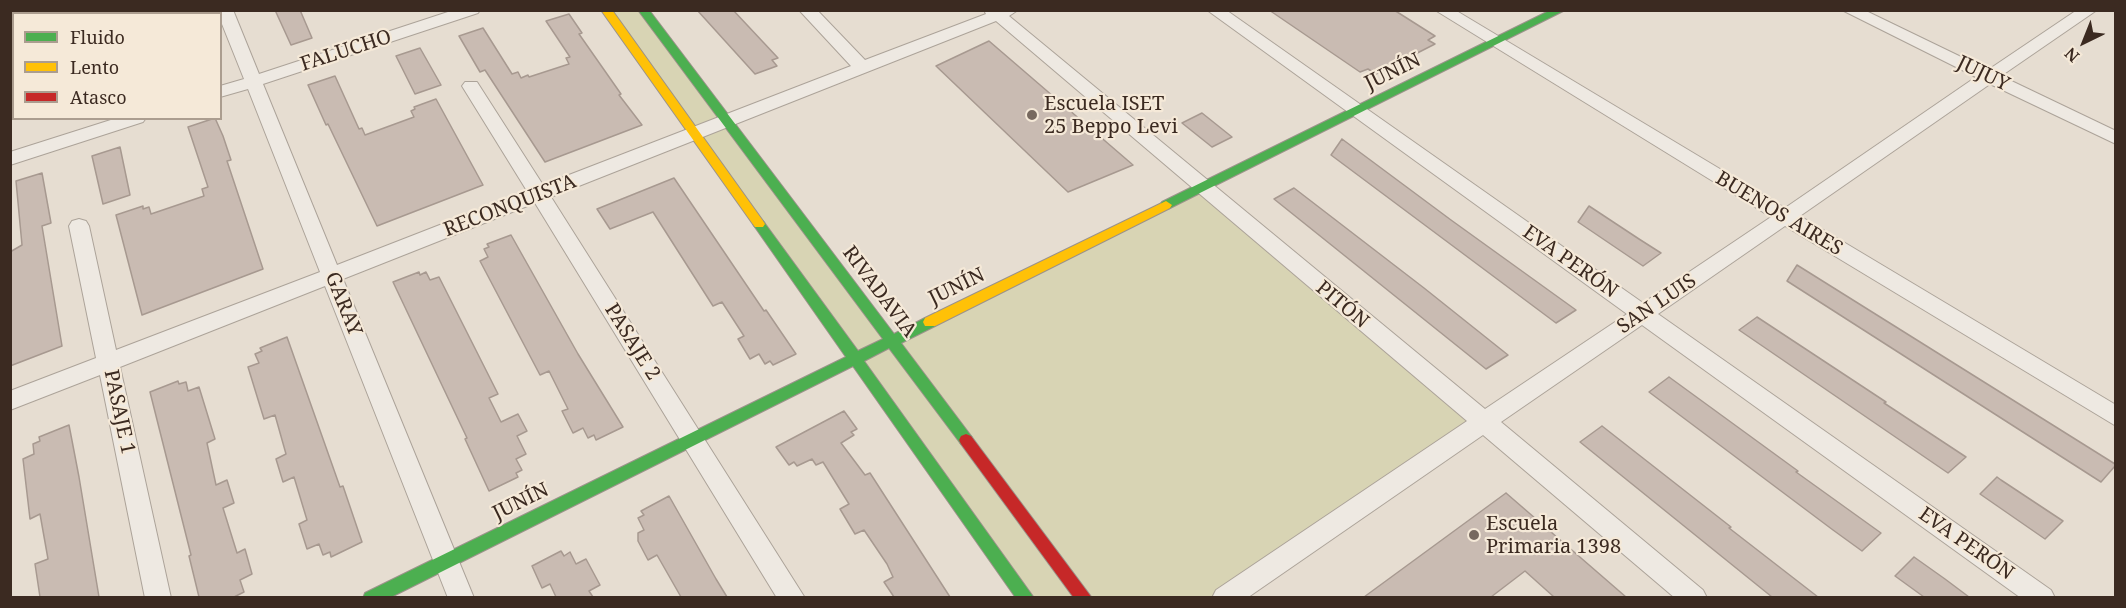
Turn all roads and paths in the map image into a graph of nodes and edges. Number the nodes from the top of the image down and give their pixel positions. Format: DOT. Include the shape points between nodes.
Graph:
graph roads {
  1 [pos="225,10"];
  2 [pos="472,10"];
  3 [pos="606,10"];
  4 [pos="643,10"];
  5 [pos="807,10"];
  6 [pos="1215,10"];
  7 [pos="1443,10"];
  8 [pos="1560,10"];
  9 [pos="1850,10"];
  10 [pos="2089,10"];
  11 [pos="1000,12"];
  12 [pos="1497,43"];
  13 [pos="864,68"];
  14 [pos="1988,77"];
  15 [pos="254,81"];
  16 [pos="471,86"];
  17 [pos="222,91"];
  18 [pos="1358,112"];
  19 [pos="131,120"];
  20 [pos="726,122"];
  21 [pos="694,134"];
  22 [pos="2115,138"];
  23 [pos="10,159"];
  24 [pos="1203,188"];
  25 [pos="540,195"];
  26 [pos="1785,218"];
  27 [pos="79,226"];
  28 [pos="332,276"];
  29 [pos="1643,314"];
  30 [pos="891,341"];
  31 [pos="855,359"];
  32 [pos="108,363"];
  33 [pos="10,401"];
  34 [pos="2115,417"];
  35 [pos="1483,423"];
  36 [pos="693,439"];
  37 [pos="446,561"];
  38 [pos="159,597"];
  39 [pos="371,597"];
  40 [pos="461,597"];
  41 [pos="792,597"];
  42 [pos="1026,597"];
  43 [pos="1084,597"];
  44 [pos="1225,597"];
  45 [pos="1694,597"];
  46 [pos="2042,597"];
  1 -- 15 [label="street, GARAY"];
  2 -- 15 [label="street, FALUCHO"];
  3 -- 21 [label="street"];
  4 -- 20 [label="street, RIVADAVIA"];
  5 -- 13 [label="street"];
  6 -- 18 [label="street, EVA PERÓN"];
  7 -- 12 [label="street, BUENOS AIRES"];
  8 -- 12 [label="street, JUNÍN"];
  9 -- 14 [label="street, JUJUY"];
  10 -- 14 [label="street, SAN LUIS"];
  11 -- 13 [label="street, RECONQUISTA"];
  11 -- 24 [label="street, PITÓN"];
  12 -- 18 [label="street, JUNÍN"];
  12 -- 26 [label="street, BUENOS AIRES"];
  13 -- 20 [label="street, RECONQUISTA"];
  14 -- 22 [label="street, JUJUY"];
  14 -- 26 [label="street, SAN LUIS"];
  15 -- 17 [label="street, FALUCHO"];
  15 -- 28 [label="street, GARAY"];
  16 -- 25 [label="street, PASAJE 2"];
  18 -- 24 [label="street, JUNÍN"];
  18 -- 29 [label="street, EVA PERÓN"];
  19 -- 23 [label="street"];
  20 -- 21 [label="street, RECONQUISTA"];
  20 -- 30 [label="street, RIVADAVIA"];
  21 -- 25 [label="street, RECONQUISTA"];
  21 -- 31 [label="street"];
  24 -- 30 [label="street, JUNÍN"];
  24 -- 35 [label="street, PITÓN"];
  25 -- 28 [label="street, RECONQUISTA"];
  25 -- 36 [label="street, PASAJE 2"];
  26 -- 29 [label="street, SAN LUIS"];
  26 -- 34 [label="street, BUENOS AIRES"];
  27 -- 32 [label="street, PASAJE 1"];
  28 -- 32 [label="street, RECONQUISTA"];
  28 -- 37 [label="street, GARAY"];
  29 -- 35 [label="street, SAN LUIS"];
  29 -- 46 [label="street, EVA PERÓN"];
  30 -- 31 [label="street, JUNÍN"];
  30 -- 43 [label="street, RIVADAVIA"];
  31 -- 36 [label="street, JUNÍN"];
  31 -- 42 [label="street"];
  32 -- 33 [label="street, RECONQUISTA"];
  32 -- 38 [label="street, PASAJE 1"];
  35 -- 44 [label="street, SAN LUIS"];
  35 -- 45 [label="street, PITÓN"];
  36 -- 37 [label="street, JUNÍN"];
  36 -- 41 [label="street, PASAJE 2"];
  37 -- 39 [label="street, JUNÍN"];
  37 -- 40 [label="street, GARAY"];
}
